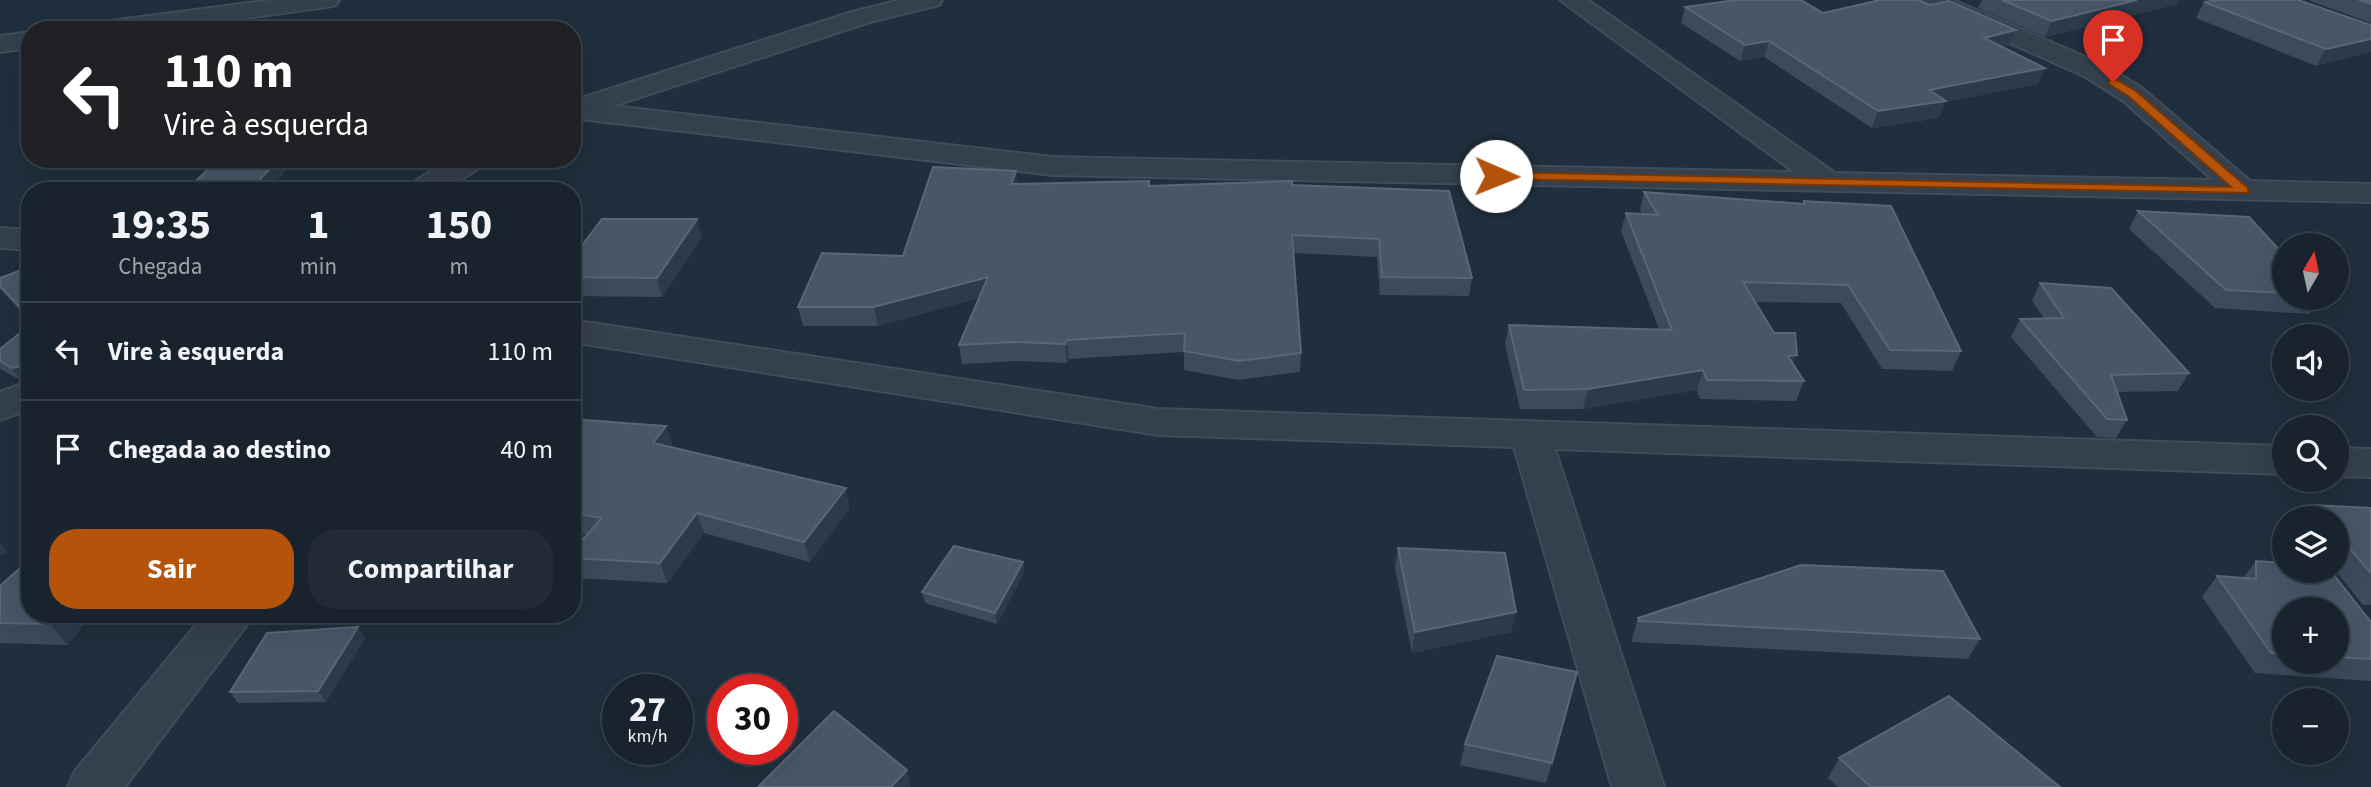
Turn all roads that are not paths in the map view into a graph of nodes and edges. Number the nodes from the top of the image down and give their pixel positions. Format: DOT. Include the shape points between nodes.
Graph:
graph roads {
  1 [pos="327,0"];
  2 [pos="930,0"];
  3 [pos="1572,0"];
  4 [pos="1933,0"];
  5 [pos="170,21"];
  6 [pos="21,41"];
  7 [pos="0,44"];
  8 [pos="581,107"];
  9 [pos="581,111"];
  10 [pos="458,168"];
  11 [pos="436,182"];
  12 [pos="1829,183"];
  13 [pos="2243,191"];
  14 [pos="2371,193"];
  15 [pos="0,238"];
  16 [pos="21,239"];
  17 [pos="581,332"];
  18 [pos="21,398"];
  19 [pos="0,408"];
  20 [pos="1531,435"];
  21 [pos="2272,460"];
  22 [pos="2349,462"];
  23 [pos="2371,463"];
  24 [pos="225,623"];
  25 [pos="94,787"];
  26 [pos="1638,787"];
  1 -- 5 [label="street"];
  2 -- 8 [label="street"];
  3 -- 12 [label="street"];
  4 -- 13 [label="street" via="2093,70 2132,94"];
  6 -- 7 [label="street"];
  9 -- 12 [label="street" via="1052,166"];
  10 -- 11 [label="street"];
  12 -- 13 [label="street"];
  13 -- 14 [label="street"];
  15 -- 16 [label="street"];
  17 -- 20 [label="street" via="1158,422"];
  18 -- 19 [label="street"];
  20 -- 21 [label="street"];
  20 -- 26 [label="street"];
  22 -- 23 [label="street"];
  24 -- 25 [label="street"];
}
